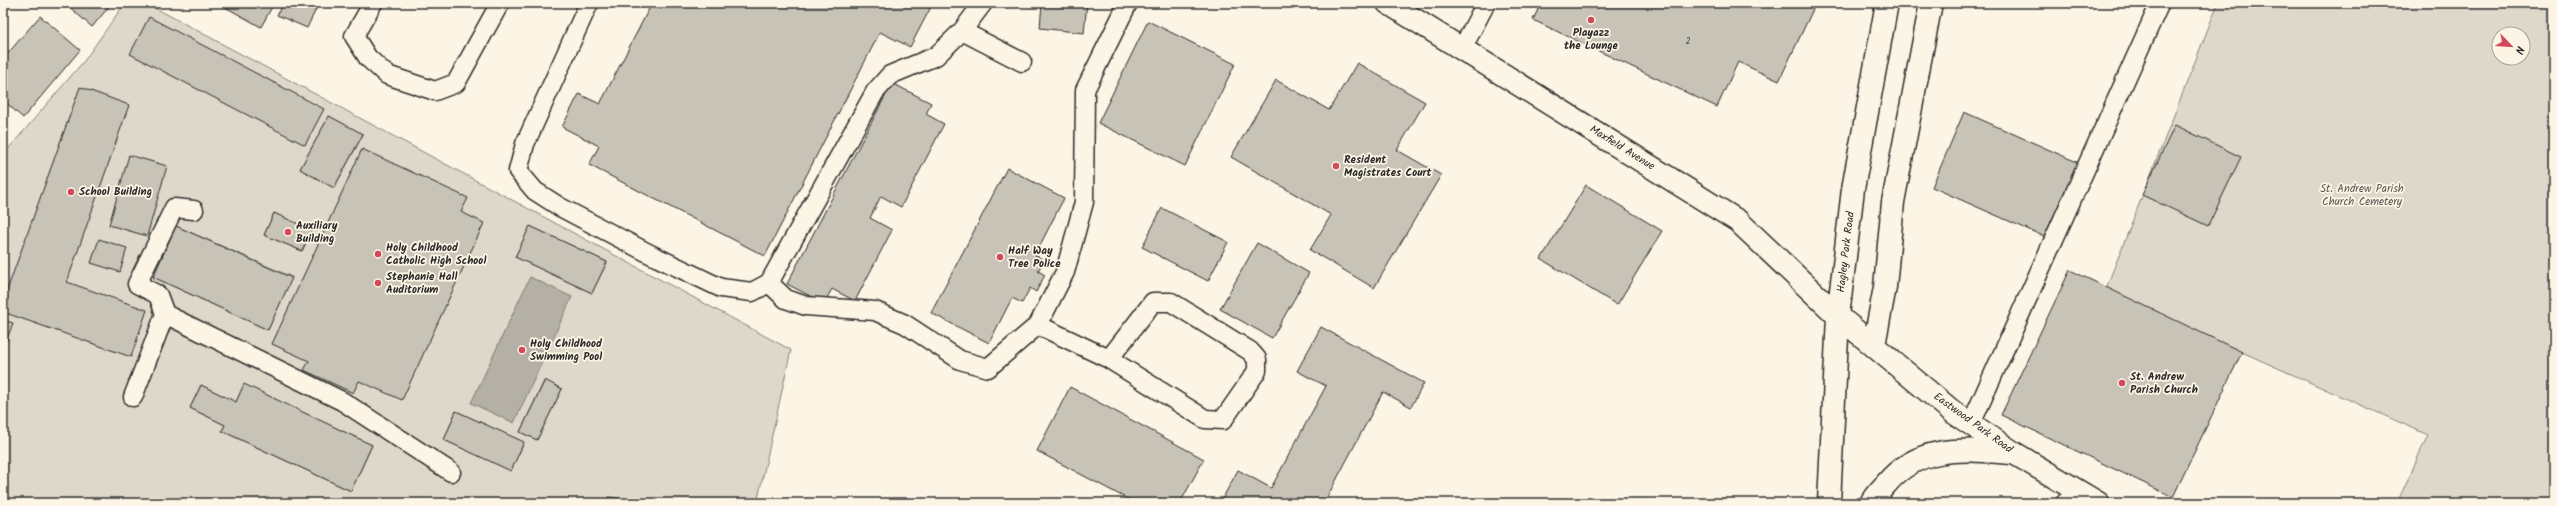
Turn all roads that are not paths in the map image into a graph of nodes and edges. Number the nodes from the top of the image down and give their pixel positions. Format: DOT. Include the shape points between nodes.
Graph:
graph roads {
  1 [pos="373,3"];
  2 [pos="500,3"];
  3 [pos="589,3"];
  4 [pos="983,3"];
  5 [pos="1128,3"];
  6 [pos="1388,3"];
  7 [pos="1486,3"];
  8 [pos="1887,3"];
  9 [pos="1931,3"];
  10 [pos="2160,3"];
  11 [pos="962,31"];
  12 [pos="1462,49"];
  13 [pos="1022,62"];
  14 [pos="194,210"];
  15 [pos="769,283"];
  16 [pos="166,314"];
  17 [pos="1838,316"];
  18 [pos="1038,324"];
  19 [pos="1874,345"];
  20 [pos="1109,359"];
  21 [pos="133,397"];
  22 [pos="1971,424"];
  23 [pos="2014,453"];
  24 [pos="451,472"];
  25 [pos="2071,498"];
  26 [pos="1829,503"];
  27 [pos="1871,503"];
  28 [pos="2098,503"];
  1 -- 2 [label="lane" via="354,36 368,58 387,75 435,91 456,82"];
  3 -- 15 [label="lane" via="525,144 518,171 536,191 560,207 721,288 752,292"];
  4 -- 11 [label="lane"];
  5 -- 18 [label="lane" via="1085,90 1084,202 1065,272"];
  6 -- 12 [label="main road, Maxfield Avenue"];
  7 -- 12 [label="lane"];
  8 -- 17 [label="main road, Hagley Park Road" via="1853,189"];
  9 -- 19 [label="main road" via="1893,202 1885,287"];
  10 -- 22 [label="lane"];
  11 -- 13 [label="lane"];
  11 -- 15 [label="lane" via="936,56 890,75 875,92"];
  12 -- 17 [label="main road, Maxfield Avenue" via="1738,220"];
  14 -- 16 [label="lane" via="174,208 137,284 158,295"];
  15 -- 18 [label="lane" via="786,299 806,306 875,311 905,324 960,360 988,368"];
  16 -- 21 [label="lane"];
  16 -- 24 [label="lane" via="342,401"];
  17 -- 19 [label="main road, Eastwood Park Road"];
  17 -- 26 [label="main road, Hagley Park Road"];
  18 -- 20 [label="lane"];
  19 -- 22 [label="main road, Eastwood Park Road" via="1953,412"];
  20 -- 20 [label="lane" via="1205,419 1213,421 1222,420 1257,371 1257,359 1250,351 1172,302 1153,302"];
  22 -- 23 [label="main road, Eastwood Park Road"];
  23 -- 25 [label="main road, Eastwood Park Road"];
  23 -- 27 [label="main road" via="1951,449 1920,457 1893,475"];
  25 -- 28 [label="main road, Eastwood Park Road"];
}
